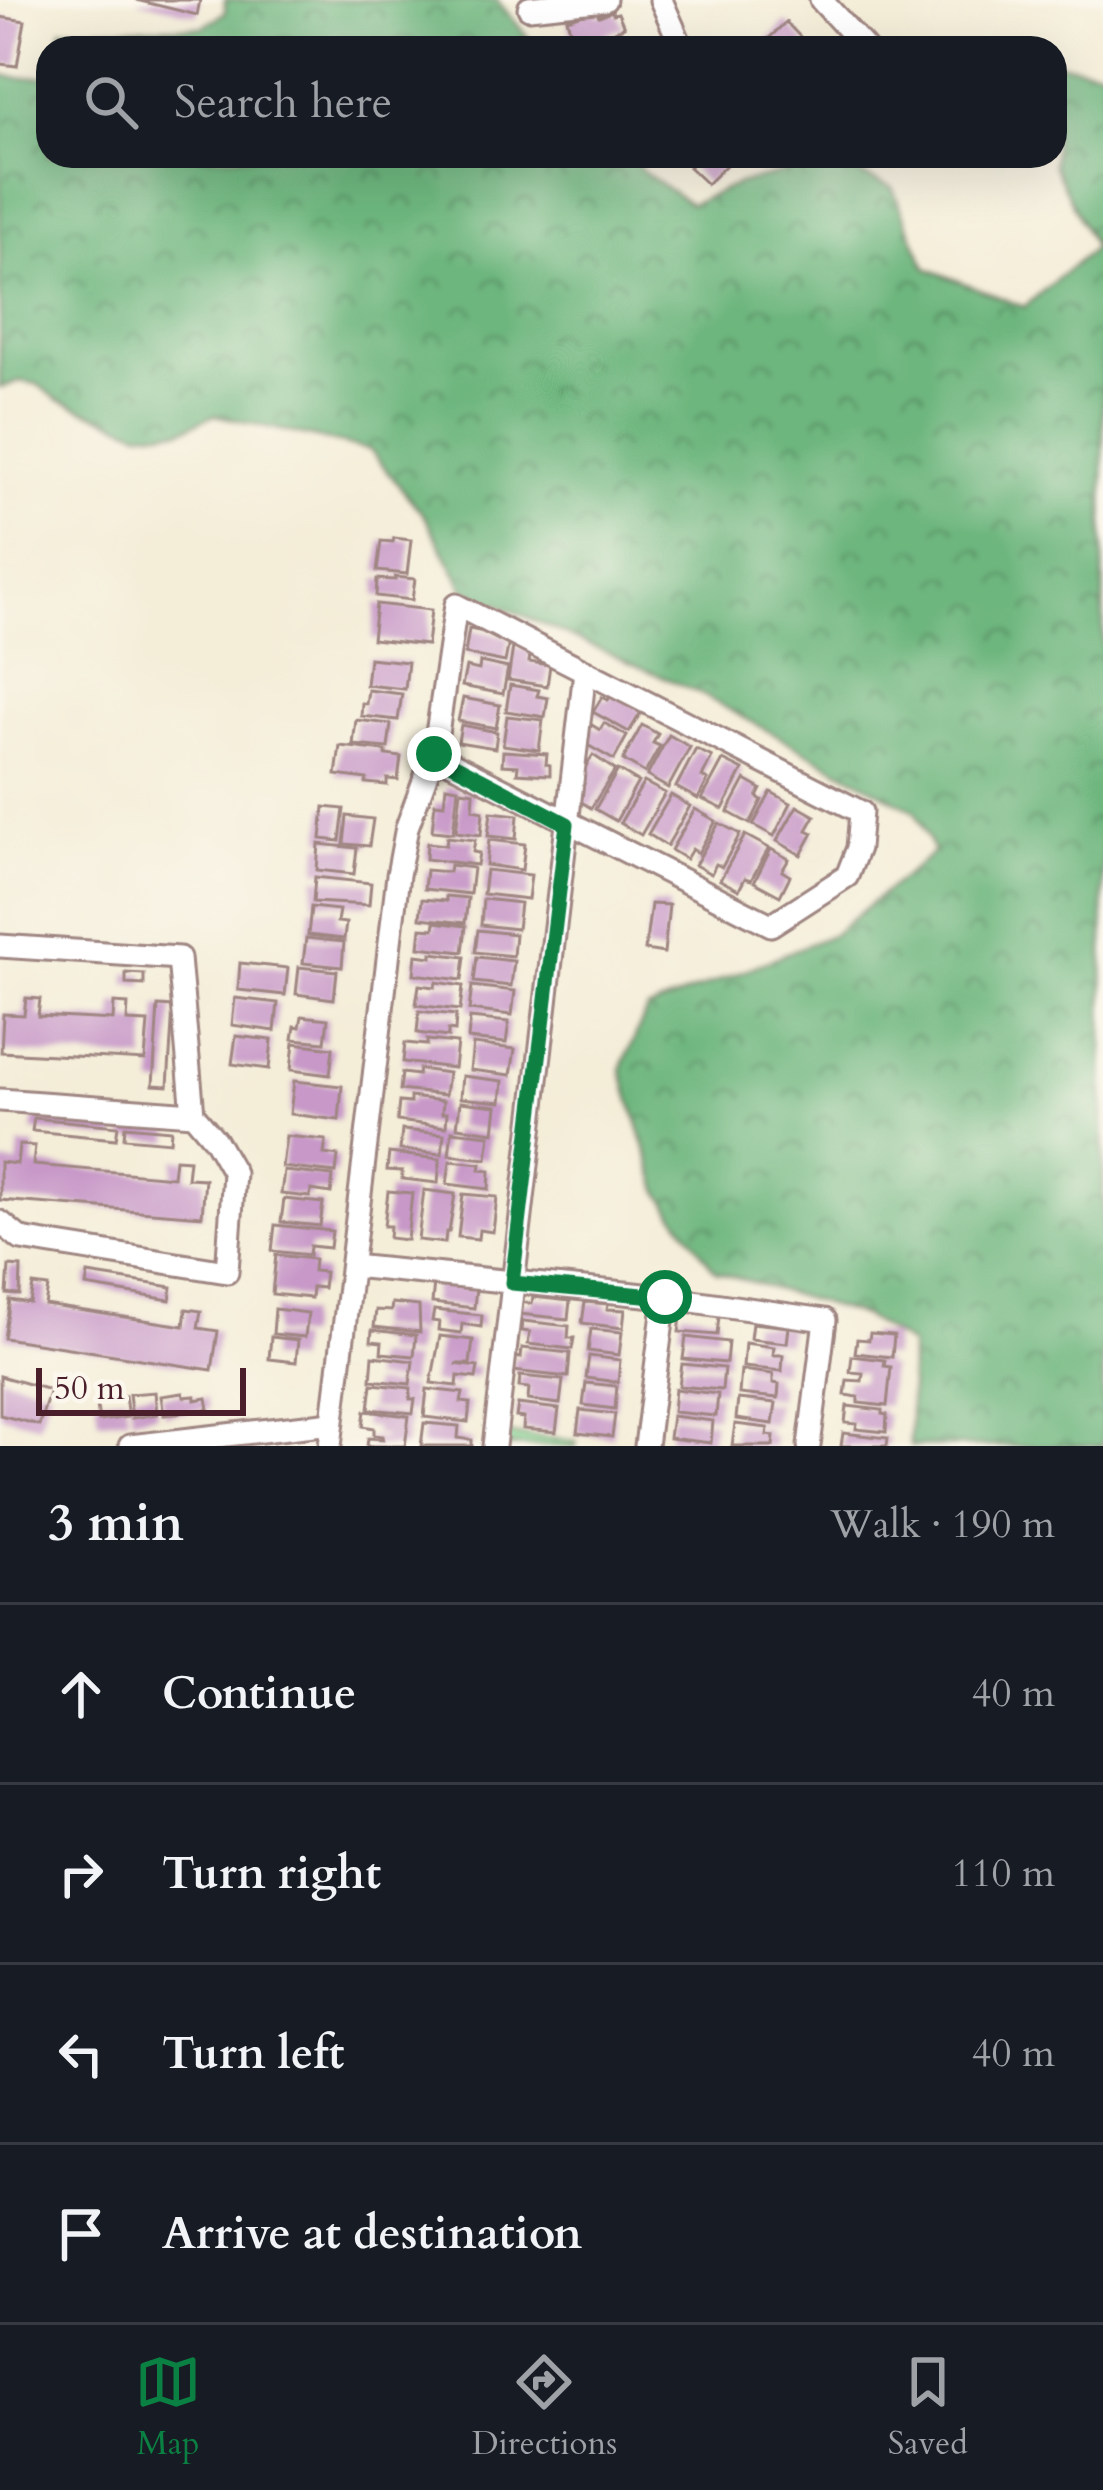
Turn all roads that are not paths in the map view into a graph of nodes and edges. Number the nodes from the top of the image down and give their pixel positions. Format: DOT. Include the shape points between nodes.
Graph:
graph roads {
  1 [pos="605,0"];
  2 [pos="662,0"];
  3 [pos="821,0"];
  4 [pos="530,8"];
  5 [pos="677,36"];
  6 [pos="854,36"];
  7 [pos="585,671"];
  8 [pos="434,754"];
  9 [pos="567,824"];
  10 [pos="0,946"];
  11 [pos="0,1100"];
  12 [pos="193,1114"];
  13 [pos="0,1222"];
  14 [pos="352,1266"];
  15 [pos="512,1283"];
  16 [pos="665,1297"];
  17 [pos="331,1435"];
  18 [pos="130,1446"];
  19 [pos="494,1446"];
  20 [pos="646,1446"];
  21 [pos="809,1446"];
  1 -- 4 [label="street"];
  2 -- 5 [label="street"];
  3 -- 6 [label="street"];
  7 -- 8 [label="street" via="457,605"];
  7 -- 9 [label="street"];
  7 -- 9 [label="street" via="861,812 858,848 847,876 771,925"];
  8 -- 9 [label="street"];
  8 -- 14 [label="street" via="398,875"];
  9 -- 15 [label="street"];
  10 -- 12 [label="street" via="179,958"];
  11 -- 12 [label="street"];
  12 -- 13 [label="street" via="234,1173 227,1271 21,1239"];
  14 -- 15 [label="street"];
  14 -- 17 [label="street"];
  15 -- 16 [label="street"];
  15 -- 19 [label="street"];
  16 -- 20 [label="street"];
  16 -- 21 [label="street" via="825,1320"];
  17 -- 18 [label="street"];
}
